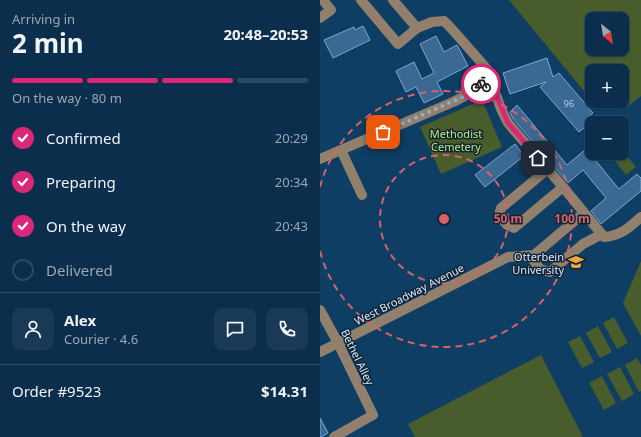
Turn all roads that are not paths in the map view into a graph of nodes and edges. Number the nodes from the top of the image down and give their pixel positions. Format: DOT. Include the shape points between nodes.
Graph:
graph roads {
  1 [pos="323,0"];
  2 [pos="361,0"];
  3 [pos="394,0"];
  4 [pos="320,18"];
  5 [pos="417,28"];
  6 [pos="490,80"];
  7 [pos="341,150"];
  8 [pos="320,159"];
  9 [pos="548,169"];
  10 [pos="563,187"];
  11 [pos="362,195"];
  12 [pos="584,213"];
  13 [pos="641,218"];
  14 [pos="602,234"];
  15 [pos="534,255"];
  16 [pos="320,310"];
  17 [pos="338,342"];
  18 [pos="320,352"];
  19 [pos="334,437"];
  1 -- 4 [label="street" via="331,10"];
  2 -- 5 [label="street" via="398,44"];
  3 -- 5 [label="street"];
  5 -- 6 [label="street" via="432,22 444,21 487,70"];
  6 -- 7 [label="street" via="465,92 465,96"];
  6 -- 9 [label="street" via="508,123"];
  7 -- 8 [label="street"];
  7 -- 11 [label="street"];
  9 -- 10 [label="street"];
  9 -- 10 [label="street" via="500,208 499,215 507,226 514,228"];
  10 -- 12 [label="street"];
  12 -- 14 [label="street"];
  12 -- 15 [label="street"];
  13 -- 14 [label="street" via="613,236 604,237"];
  14 -- 15 [label="street" via="584,244 550,272 540,268 533,260"];
  15 -- 17 [label="street, West Broadway Avenue" via="508,257"];
  16 -- 17 [label="street, Bethel Alley"];
  17 -- 18 [label="street, West Broadway Avenue"];
  17 -- 19 [label="street, Bethel Alley" via="373,415"];
}
